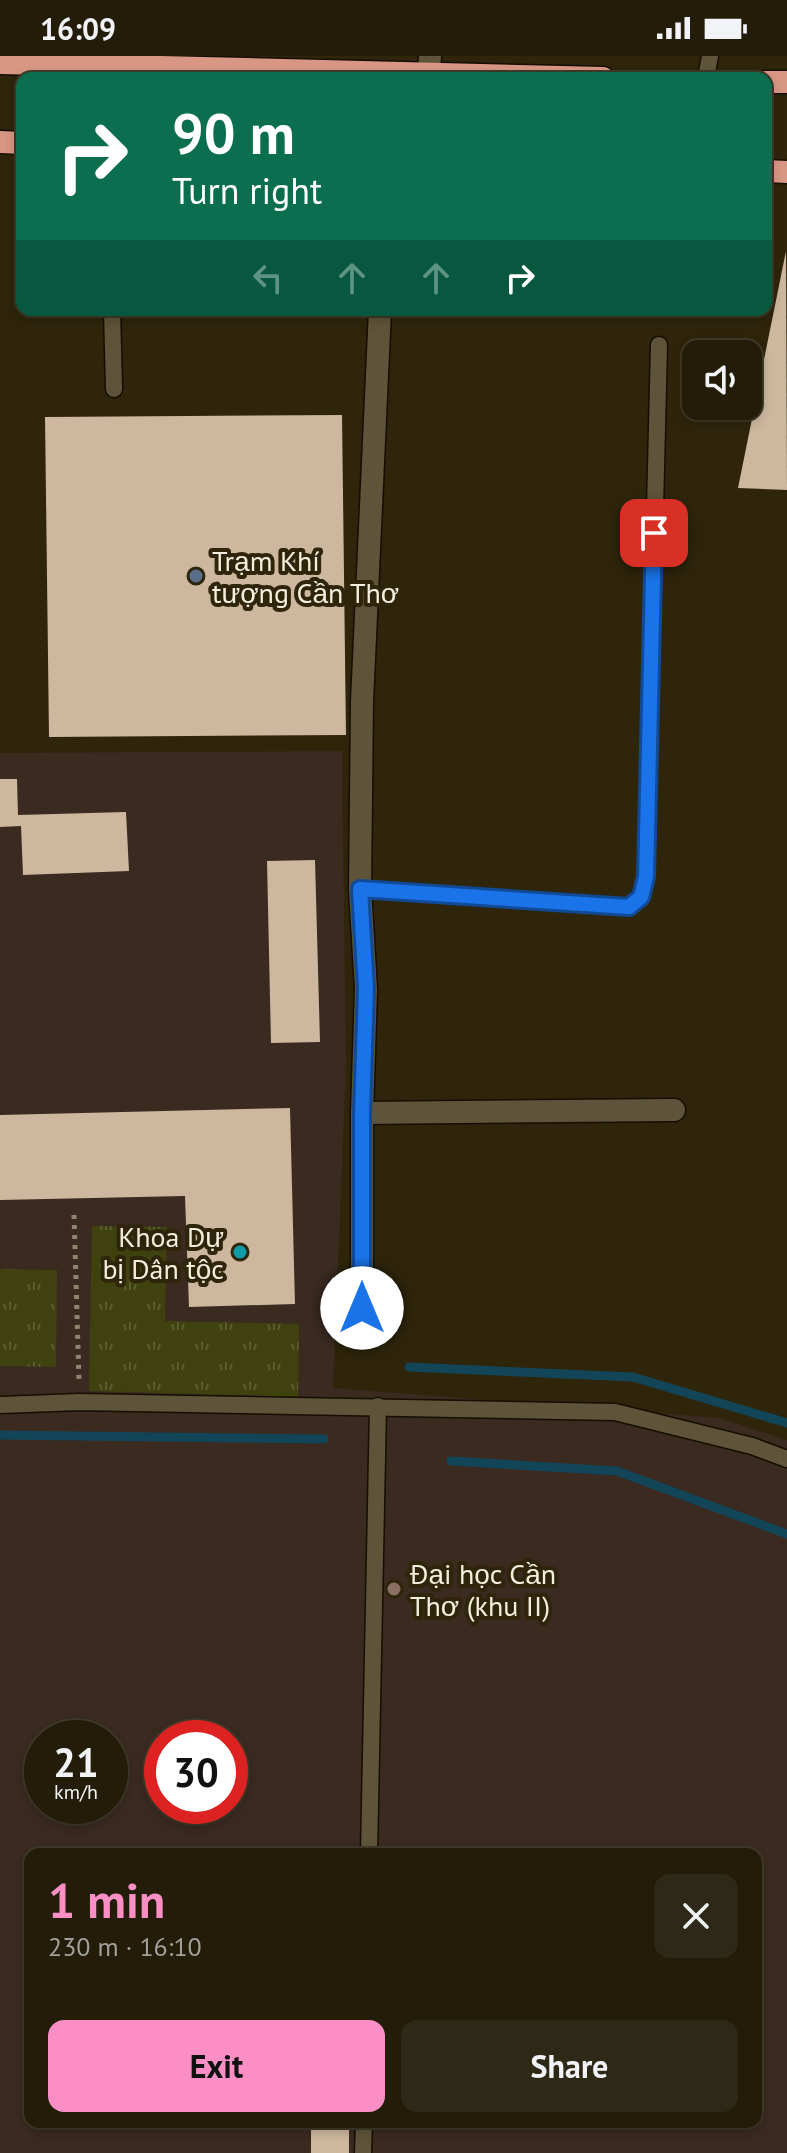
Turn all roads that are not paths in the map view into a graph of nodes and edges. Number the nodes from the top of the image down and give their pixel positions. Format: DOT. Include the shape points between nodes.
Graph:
graph roads {
  1 [pos="0,63"];
  2 [pos="279,63"];
  3 [pos="430,64"];
  4 [pos="529,72"];
  5 [pos="112,316"];
  6 [pos="380,316"];
  7 [pos="659,345"];
  8 [pos="114,389"];
  9 [pos="360,889"];
  10 [pos="674,1110"];
  11 [pos="362,1113"];
  12 [pos="362,1308"];
  13 [pos="0,1405"];
  14 [pos="378,1406"];
  15 [pos="787,1459"];
  16 [pos="369,1848"];
  17 [pos="364,2128"];
  18 [pos="363,2153"];
  1 -- 2 [label="highway"];
  2 -- 3 [label="highway"];
  3 -- 4 [label="highway"];
  5 -- 8 [label="lane"];
  6 -- 9 [label="street" via="362,702"];
  7 -- 9 [label="lane" via="646,877 641,897 629,907"];
  9 -- 11 [label="street" via="366,989"];
  10 -- 11 [label="street"];
  11 -- 12 [label="street"];
  13 -- 14 [label="lane"];
  14 -- 15 [label="lane" via="615,1412"];
  14 -- 16 [label="lane"];
  17 -- 18 [label="lane"];
}
